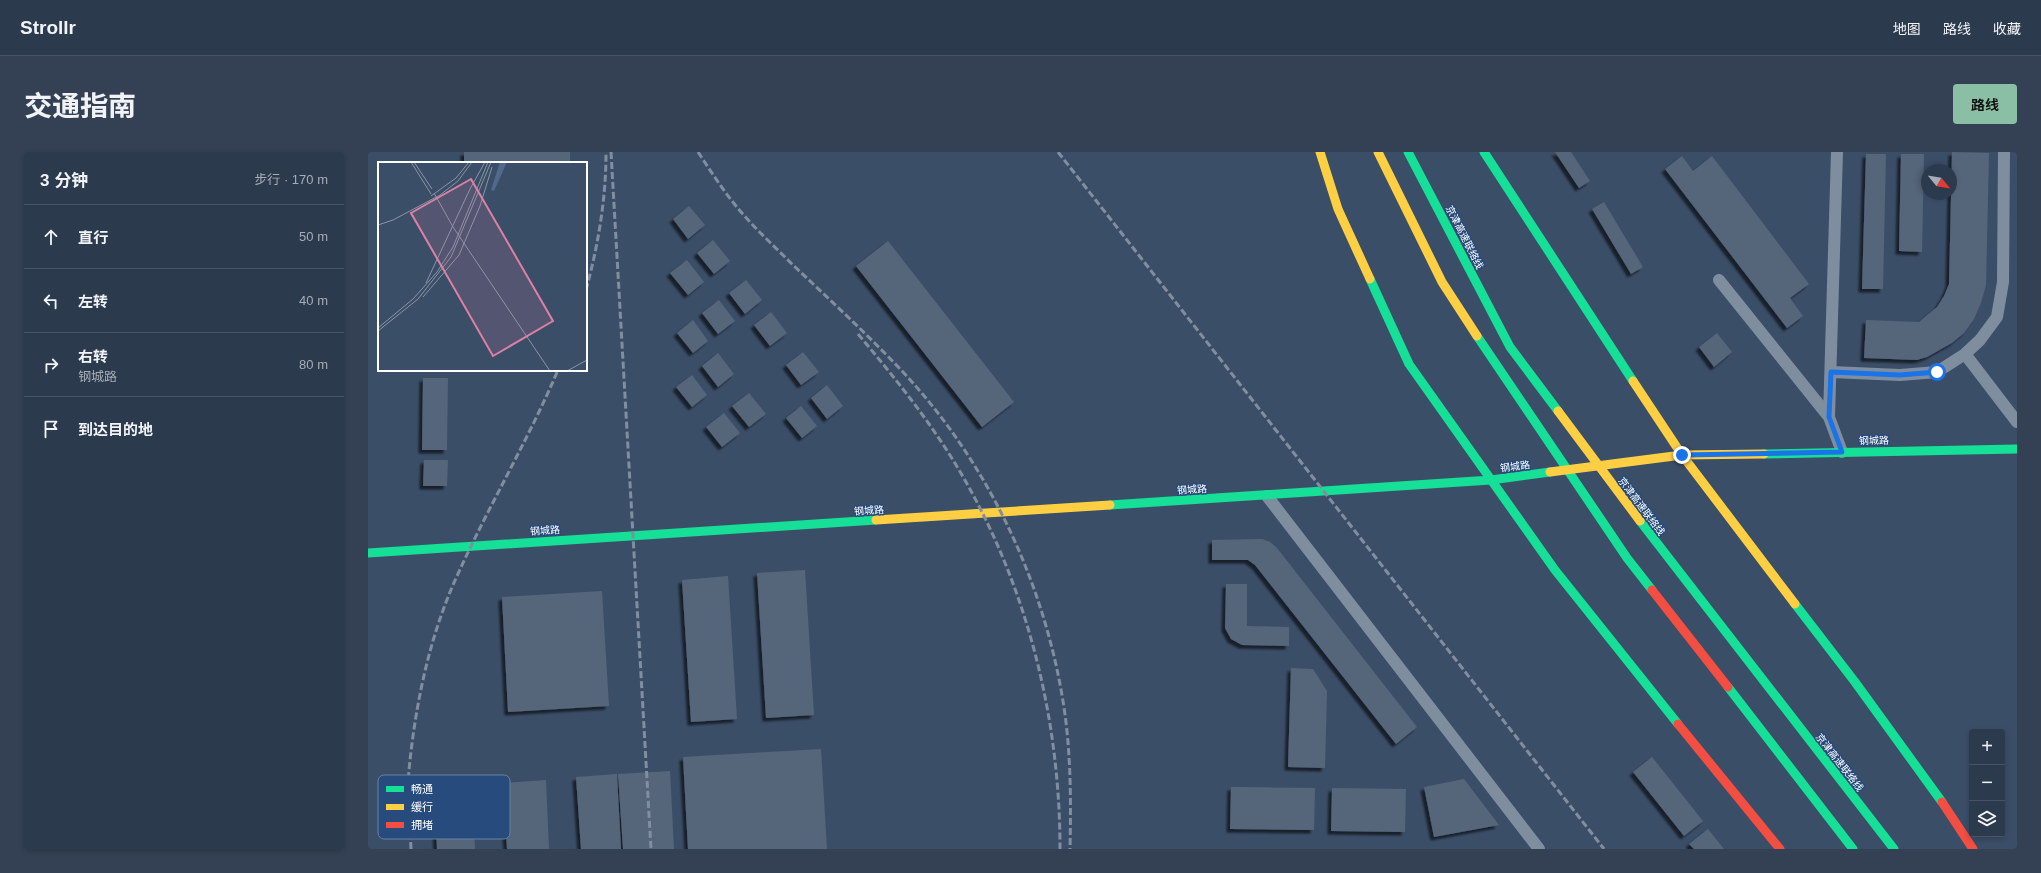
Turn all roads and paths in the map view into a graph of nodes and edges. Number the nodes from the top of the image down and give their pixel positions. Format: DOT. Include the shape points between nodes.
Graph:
graph roads {
  1 [pos="1320,152"];
  2 [pos="1378,152"];
  3 [pos="1408,152"];
  4 [pos="1484,152"];
  5 [pos="1837,152"];
  6 [pos="2004,152"];
  7 [pos="1720,280"];
  8 [pos="1966,354"];
  9 [pos="1831,372"];
  10 [pos="1829,417"];
  11 [pos="2017,422"];
  12 [pos="2017,448"];
  13 [pos="1842,452"];
  14 [pos="1682,455"];
  15 [pos="1491,480"];
  16 [pos="1267,496"];
  17 [pos="368,552"];
  18 [pos="1539,849"];
  19 [pos="1780,849"];
  20 [pos="1853,849"];
  21 [pos="1894,849"];
  22 [pos="1973,849"];
  1 -- 15 [label="main road" via="1338,209 1409,364"];
  2 -- 20 [label="main road" via="1442,282 1520,401 1627,558"];
  3 -- 21 [label="main road, 京津高速联络线" via="1510,347 1652,537"];
  4 -- 14 [label="main road"];
  5 -- 9 [label="street"];
  6 -- 8 [label="street" via="2003,282 1997,317"];
  7 -- 10 [label="street"];
  8 -- 9 [label="street" via="1937,372 1900,375"];
  8 -- 11 [label="street"];
  9 -- 10 [label="street"];
  10 -- 13 [label="street"];
  12 -- 13 [label="main road, 钢城路"];
  13 -- 14 [label="main road, 钢城路"];
  14 -- 15 [label="main road, 钢城路"];
  14 -- 22 [label="main road" via="1856,682"];
  15 -- 16 [label="main road, 钢城路"];
  15 -- 19 [label="main road" via="1555,570"];
  16 -- 17 [label="main road, 钢城路"];
  16 -- 18 [label="street"];
}
